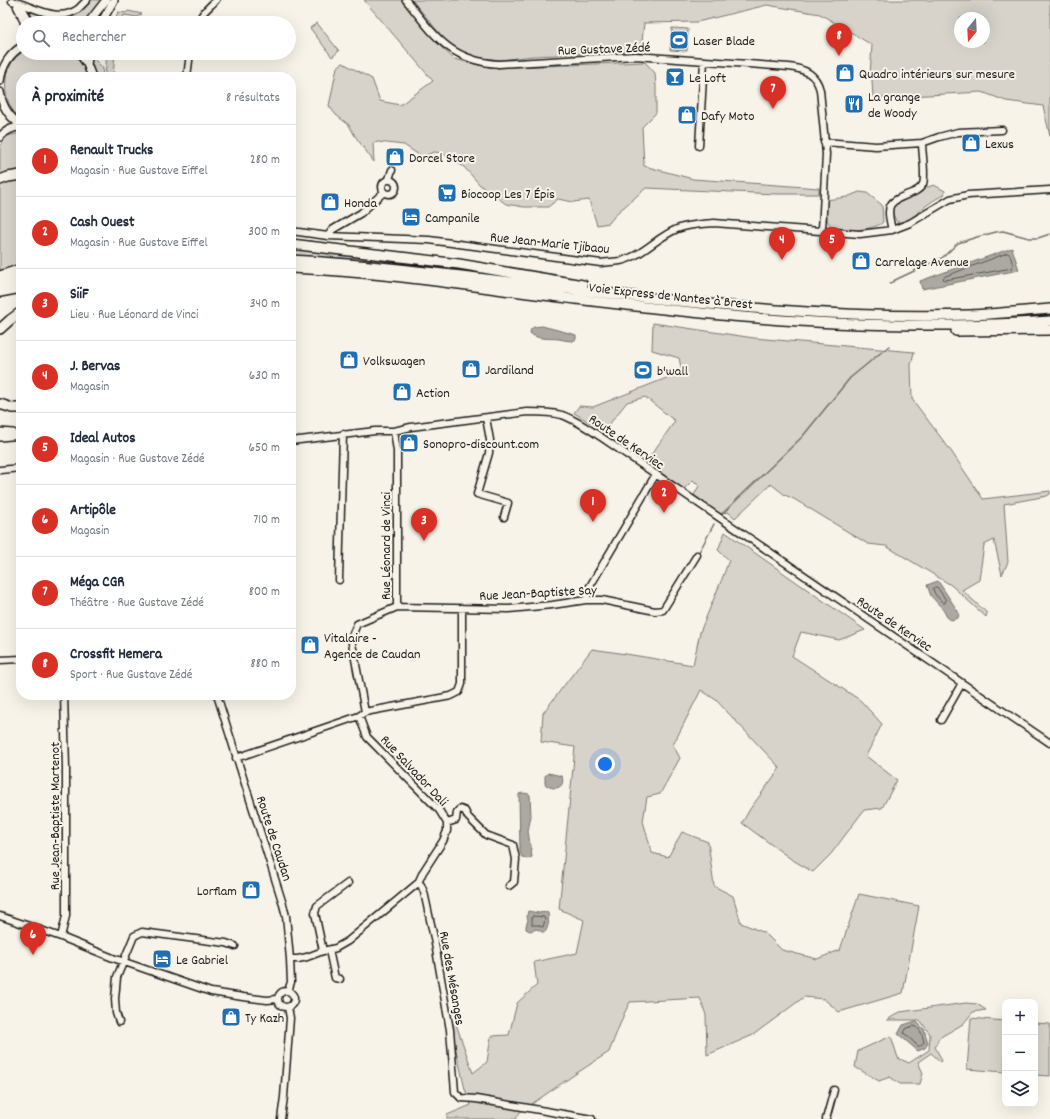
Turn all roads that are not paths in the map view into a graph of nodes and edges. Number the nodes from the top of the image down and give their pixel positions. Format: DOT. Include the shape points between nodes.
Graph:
graph roads {
  1 [pos="87,0"];
  2 [pos="106,0"];
  3 [pos="114,0"];
  4 [pos="216,0"];
  5 [pos="406,0"];
  6 [pos="11,1"];
  7 [pos="21,16"];
  8 [pos="26,16"];
  9 [pos="93,16"];
  10 [pos="105,16"];
  11 [pos="201,16"];
  12 [pos="16,51"];
  13 [pos="9,57"];
  14 [pos="84,60"];
  15 [pos="88,60"];
  16 [pos="189,60"];
  17 [pos="0,61"];
  18 [pos="704,61"];
  19 [pos="87,64"];
  20 [pos="90,72"];
  21 [pos="188,72"];
  22 [pos="0,81"];
  23 [pos="0,92"];
  24 [pos="2,101"];
  25 [pos="0,113"];
  26 [pos="16,122"];
  27 [pos="16,127"];
  28 [pos="1002,130"];
  29 [pos="0,137"];
  30 [pos="824,142"];
  31 [pos="922,143"];
  32 [pos="699,146"];
  33 [pos="392,170"];
  34 [pos="16,176"];
  35 [pos="389,179"];
  36 [pos="0,180"];
  37 [pos="1050,190"];
  38 [pos="384,192"];
  39 [pos="822,230"];
  40 [pos="892,230"];
  41 [pos="296,232"];
  42 [pos="328,236"];
  43 [pos="296,245"];
  44 [pos="296,260"];
  45 [pos="296,268"];
  46 [pos="16,271"];
  47 [pos="296,274"];
  48 [pos="0,276"];
  49 [pos="385,276"];
  50 [pos="16,280"];
  51 [pos="0,283"];
  52 [pos="16,289"];
  53 [pos="0,292"];
  54 [pos="647,297"];
  55 [pos="1050,309"];
  56 [pos="16,312"];
  57 [pos="16,316"];
  58 [pos="1050,321"];
  59 [pos="0,325"];
  60 [pos="926,325"];
  61 [pos="0,329"];
  62 [pos="1050,330"];
  63 [pos="0,404"];
  64 [pos="16,408"];
  65 [pos="486,418"];
  66 [pos="394,431"];
  67 [pos="0,432"];
  68 [pos="16,432"];
  69 [pos="343,434"];
  70 [pos="16,435"];
  71 [pos="0,437"];
  72 [pos="296,440"];
  73 [pos="16,468"];
  74 [pos="0,470"];
  75 [pos="656,474"];
  76 [pos="504,517"];
  77 [pos="697,555"];
  78 [pos="340,580"];
  79 [pos="586,600"];
  80 [pos="397,607"];
  81 [pos="462,608"];
  82 [pos="16,659"];
  83 [pos="0,660"];
  84 [pos="962,683"];
  85 [pos="64,700"];
  86 [pos="219,700"];
  87 [pos="365,712"];
  88 [pos="359,716"];
  89 [pos="942,720"];
  90 [pos="1050,743"];
  91 [pos="236,758"];
  92 [pos="447,822"];
  93 [pos="348,883"];
  94 [pos="418,883"];
  95 [pos="509,886"];
  96 [pos="0,916"];
  97 [pos="61,937"];
  98 [pos="235,946"];
  99 [pos="326,951"];
  100 [pos="290,959"];
  101 [pos="123,961"];
  102 [pos="340,979"];
  103 [pos="288,991"];
  104 [pos="278,999"];
  105 [pos="288,1007"];
  106 [pos="119,1022"];
  107 [pos="834,1090"];
  108 [pos="281,1119"];
  109 [pos="592,1119"];
  110 [pos="826,1119"];
  1 -- 6 [label="street" via="64,15 44,13"];
  2 -- 9 [label="main road"];
  3 -- 10 [label="main road"];
  4 -- 11 [label="street"];
  5 -- 18 [label="street, Rue Gustave Zédé" via="446,46 472,60 499,64 635,56"];
  6 -- 7 [label="street"];
  6 -- 8 [label="street"];
  12 -- 13 [label="main road"];
  13 -- 17 [label="main road"];
  13 -- 22 [label="main road"];
  14 -- 19 [label="main road"];
  15 -- 19 [label="main road"];
  16 -- 21 [label="street"];
  18 -- 30 [label="street, Rue Gustave Zédé" via="789,67 804,70 812,75 820,90"];
  18 -- 32 [label="street"];
  19 -- 20 [label="main road"];
  23 -- 24 [label="main road"];
  24 -- 25 [label="main road"];
  24 -- 26 [label="main road"];
  27 -- 29 [label="main road" via="4,132"];
  28 -- 31 [label="street" via="958,132"];
  30 -- 31 [label="street" via="876,146"];
  30 -- 39 [label="street, Rue Gustave Zédé" via="826,154"];
  31 -- 40 [label="street" via="922,186 890,204"];
  33 -- 35 [label="street"];
  34 -- 36 [label="highway"];
  35 -- 38 [label="street" via="383,183"];
  35 -- 38 [label="street" via="395,183 396,189 390,194"];
  37 -- 40 [label="street, Rue Jean-Marie Tjibaou" via="968,195 950,199 910,223"];
  38 -- 42 [label="street" via="361,213 332,230"];
  39 -- 40 [label="street, Rue Jean-Marie Tjibaou" via="860,234"];
  39 -- 42 [label="street, Rue Jean-Marie Tjibaou" via="694,224 677,229 636,255 621,261 601,263 429,240"];
  41 -- 42 [label="street, Rue Jean-Marie Tjibaou"];
  43 -- 54 [label="highway" via="459,264 632,292"];
  44 -- 54 [label="highway, Voie Express de Nantes à Brest" via="376,266"];
  45 -- 49 [label="highway, Voie Express de Nantes à Brest"];
  46 -- 48 [label="highway"];
  47 -- 49 [label="highway" via="371,279"];
  49 -- 60 [label="highway, Voie Express de Nantes à Brest" via="706,313 823,322"];
  50 -- 51 [label="highway"];
  52 -- 53 [label="highway"];
  54 -- 55 [label="highway, Voie Express de Nantes à Brest" via="883,315 972,315"];
  56 -- 59 [label="highway"];
  57 -- 61 [label="highway"];
  58 -- 60 [label="highway, Voie Express de Nantes à Brest"];
  60 -- 62 [label="highway" via="942,331"];
  63 -- 64 [label="highway"];
  65 -- 66 [label="street, Route de Kerviec"];
  65 -- 75 [label="street, Route de Kerviec" via="527,412 561,415 583,425"];
  65 -- 76 [label="street" via="490,453 478,494 508,503"];
  66 -- 69 [label="street, Route de Kerviec"];
  66 -- 80 [label="street, Rue Léonard de Vinci" via="397,451"];
  67 -- 68 [label="main road"];
  69 -- 72 [label="street, Route de Kerviec"];
  69 -- 78 [label="street"];
  70 -- 71 [label="main road"];
  73 -- 74 [label="street"];
  75 -- 79 [label="street" via="589,588"];
  75 -- 84 [label="street, Route de Kerviec"];
  77 -- 79 [label="street, Rue Jean-Baptiste Say" via="663,610 655,611 602,600"];
  79 -- 81 [label="street, Rue Jean-Baptiste Say" via="510,609"];
  80 -- 81 [label="street, Rue Jean-Baptiste Say"];
  80 -- 87 [label="street, Rue Léonard de Vinci" via="357,624 352,638"];
  81 -- 87 [label="street" via="462,684 459,692 451,696"];
  82 -- 83 [label="street"];
  84 -- 89 [label="street"];
  84 -- 90 [label="street, Route de Kerviec"];
  85 -- 97 [label="street, Rue Jean-Baptiste Martenot" via="66,916"];
  86 -- 91 [label="street, Route de Caudan"];
  87 -- 88 [label="street"];
  88 -- 91 [label="street"];
  88 -- 92 [label="street, Rue Salvador Dali" via="367,737 439,810"];
  91 -- 100 [label="street, Route de Caudan" via="282,901"];
  92 -- 94 [label="street, Rue Salvador Dali" via="443,841"];
  92 -- 95 [label="street" via="456,820 460,809 465,811 486,835 513,845 516,859 514,882"];
  93 -- 99 [label="street" via="317,906 315,913"];
  94 -- 99 [label="street" via="348,941"];
  94 -- 109 [label="street, Rue des Mésanges" via="424,892 436,946 450,1030 455,1092 461,1098"];
  96 -- 97 [label="street"];
  97 -- 101 [label="street"];
  98 -- 101 [label="street" via="142,932 134,936"];
  99 -- 100 [label="street"];
  99 -- 102 [label="street" via="335,978"];
  100 -- 103 [label="street, Route de Caudan" via="291,982"];
  101 -- 104 [label="street" via="211,992 267,1000"];
  101 -- 106 [label="street" via="117,977 115,998"];
  103 -- 104 [label="street" via="281,993"];
  103 -- 105 [label="street, Route de Caudan" via="294,999 293,1004"];
  104 -- 105 [label="street" via="281,1006"];
  105 -- 108 [label="street, Route de Caudan" via="290,1018"];
  107 -- 110 [label="street"];
}
